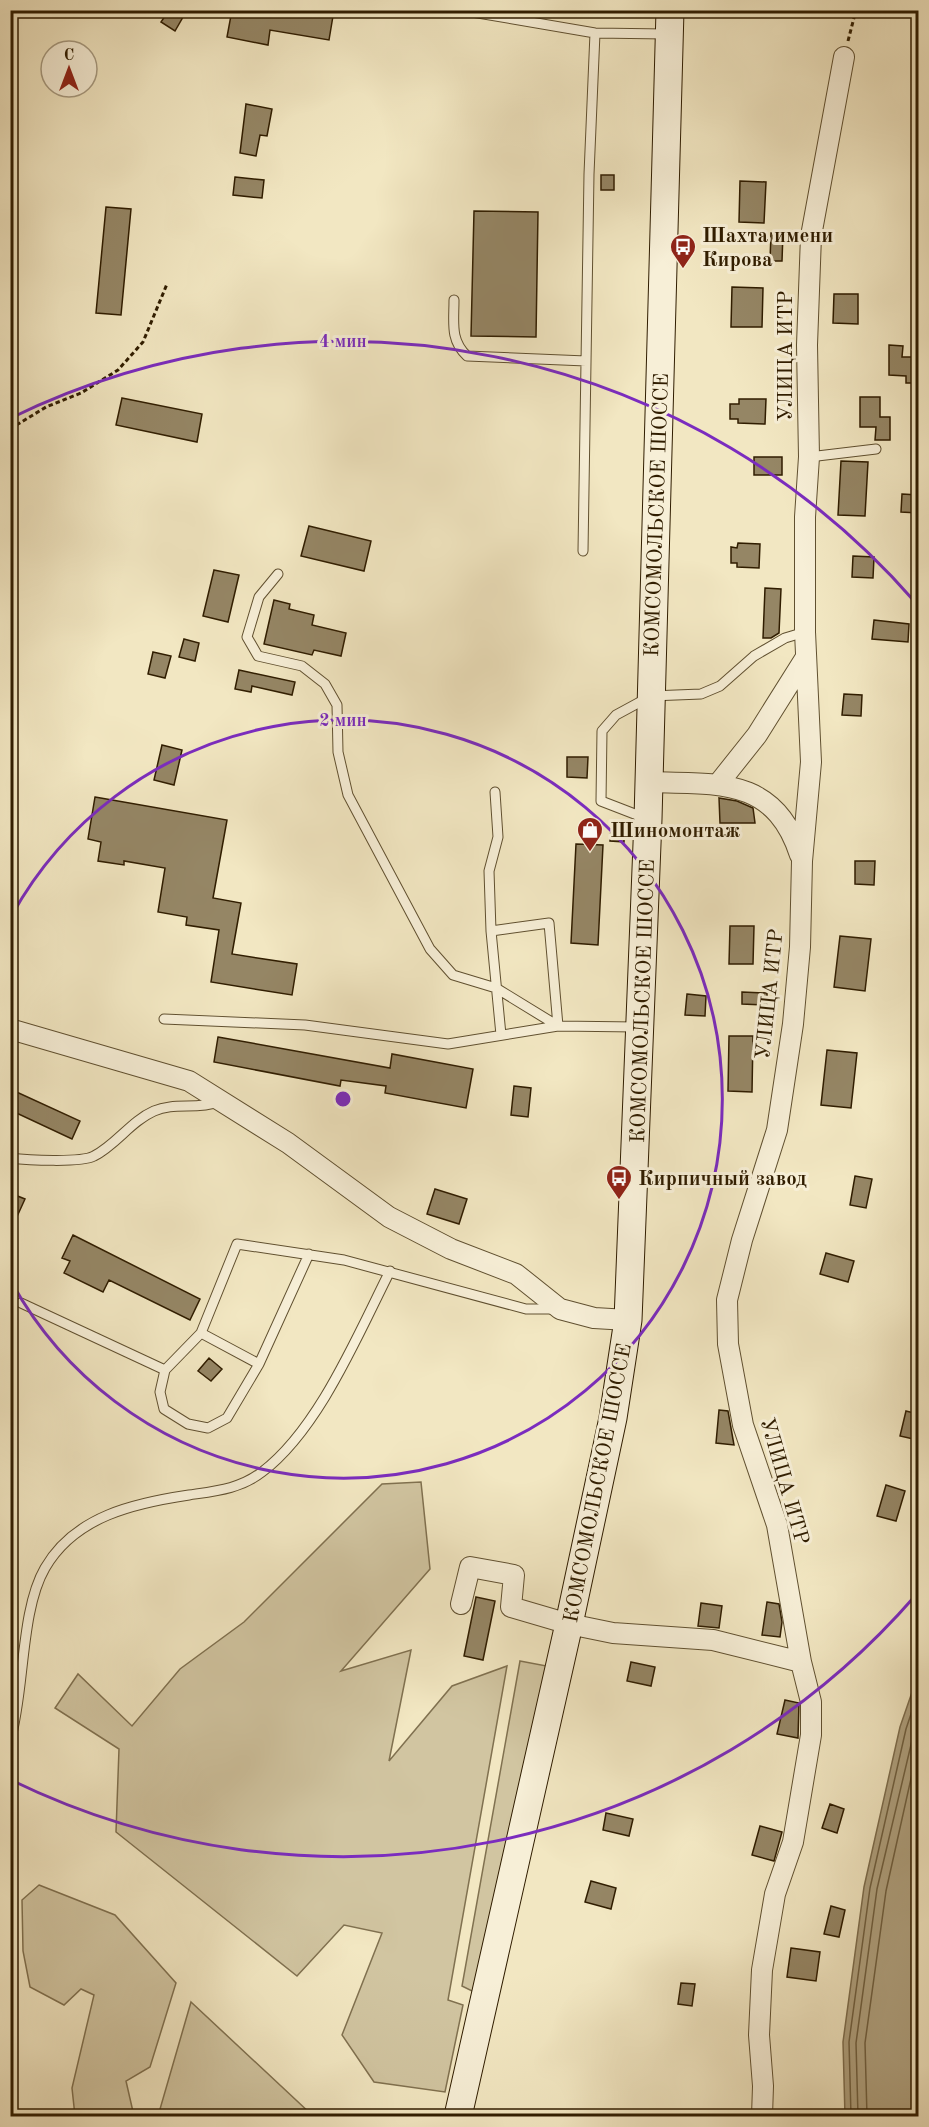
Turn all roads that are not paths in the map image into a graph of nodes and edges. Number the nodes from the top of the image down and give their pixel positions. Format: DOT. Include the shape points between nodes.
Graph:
graph roads {
  1 [pos="460,10"];
  2 [pos="477,12"];
  3 [pos="670,22"];
  4 [pos="595,33"];
  5 [pos="844,57"];
  6 [pos="454,300"];
  7 [pos="586,361"];
  8 [pos="876,449"];
  9 [pos="809,457"];
  10 [pos="583,551"];
  11 [pos="278,574"];
  12 [pos="805,632"];
  13 [pos="806,657"];
  14 [pos="651,696"];
  15 [pos="649,783"];
  16 [pos="715,784"];
  17 [pos="495,792"];
  18 [pos="648,819"];
  19 [pos="802,861"];
  20 [pos="490,931"];
  21 [pos="496,988"];
  22 [pos="164,1019"];
  23 [pos="558,1026"];
  24 [pos="641,1028"];
  25 [pos="10,1029"];
  26 [pos="501,1035"];
  27 [pos="218,1102"];
  28 [pos="10,1158"];
  29 [pos="309,1254"];
  30 [pos="390,1270"];
  31 [pos="21,1303"];
  32 [pos="560,1309"];
  33 [pos="628,1320"];
  34 [pos="201,1333"];
  35 [pos="259,1364"];
  36 [pos="165,1370"];
  37 [pos="461,1604"];
  38 [pos="569,1624"];
  39 [pos="801,1662"];
  40 [pos="10,1741"];
  41 [pos="458,2116"];
  42 [pos="762,2116"];
  1 -- 2 [label="lane"];
  2 -- 4 [label="lane"];
  3 -- 4 [label="lane"];
  3 -- 14 [label="main road, КОМСОМОЛЬСКОЕ ШОССЕ"];
  4 -- 7 [label="lane"];
  5 -- 9 [label="street, УЛИЦА ИТР" via="811,236 807,345"];
  6 -- 7 [label="lane" via="453,337 467,356"];
  7 -- 10 [label="lane"];
  8 -- 9 [label="lane"];
  9 -- 12 [label="street, УЛИЦА ИТР" via="804,517"];
  11 -- 21 [label="lane" via="259,597 247,637 258,656 302,666 325,684 337,705 338,752 348,795 430,950 453,975"];
  12 -- 13 [label="street, УЛИЦА ИТР"];
  12 -- 14 [label="lane" via="785,638 754,656 720,686 701,694"];
  13 -- 16 [label="street" via="757,735"];
  13 -- 19 [label="street, УЛИЦА ИТР" via="812,762"];
  14 -- 15 [label="main road, КОМСОМОЛЬСКОЕ ШОССЕ"];
  14 -- 18 [label="lane" via="616,715 602,731 601,801"];
  15 -- 16 [label="street, УЛИЦА ИТР"];
  15 -- 18 [label="main road, КОМСОМОЛЬСКОЕ ШОССЕ"];
  16 -- 19 [label="street, УЛИЦА ИТР" via="758,796 778,811 793,834"];
  17 -- 20 [label="lane" via="498,837 489,871"];
  18 -- 24 [label="main road, КОМСОМОЛЬСКОЕ ШОССЕ"];
  19 -- 39 [label="street, УЛИЦА ИТР" via="793,1024 777,1131 727,1300 728,1344 743,1425 777,1525"];
  20 -- 21 [label="lane"];
  20 -- 23 [label="lane" via="549,923"];
  21 -- 23 [label="lane"];
  21 -- 26 [label="lane"];
  22 -- 26 [label="lane" via="305,1025 448,1044"];
  23 -- 24 [label="lane"];
  23 -- 26 [label="lane"];
  24 -- 33 [label="main road, КОМСОМОЛЬСКОЕ ШОССЕ"];
  25 -- 27 [label="street" via="189,1081"];
  27 -- 28 [label="lane" via="203,1108 155,1110 93,1157 34,1161"];
  27 -- 32 [label="street" via="288,1143 390,1217 451,1249 516,1274"];
  29 -- 30 [label="lane"];
  29 -- 34 [label="lane" via="237,1244"];
  29 -- 35 [label="lane"];
  30 -- 32 [label="lane" via="526,1309"];
  30 -- 40 [label="lane" via="333,1386 289,1446 262,1472 237,1488 117,1510 60,1546 44,1569 30,1614"];
  31 -- 36 [label="lane"];
  32 -- 33 [label="street" via="594,1318"];
  33 -- 38 [label="main road, КОМСОМОЛЬСКОЕ ШОССЕ" via="613,1418"];
  34 -- 35 [label="lane"];
  34 -- 36 [label="lane"];
  35 -- 36 [label="lane" via="226,1418 208,1428 188,1424 164,1409 160,1392"];
  37 -- 38 [label="street" via="470,1567 514,1575 512,1607"];
  38 -- 39 [label="street" via="613,1633 713,1640"];
  38 -- 41 [label="main road, КОМСОМОЛЬСКОЕ ШОССЕ"];
  39 -- 42 [label="street, УЛИЦА ИТР" via="812,1702 811,1735 793,1842 776,1894 762,1970"];
}
